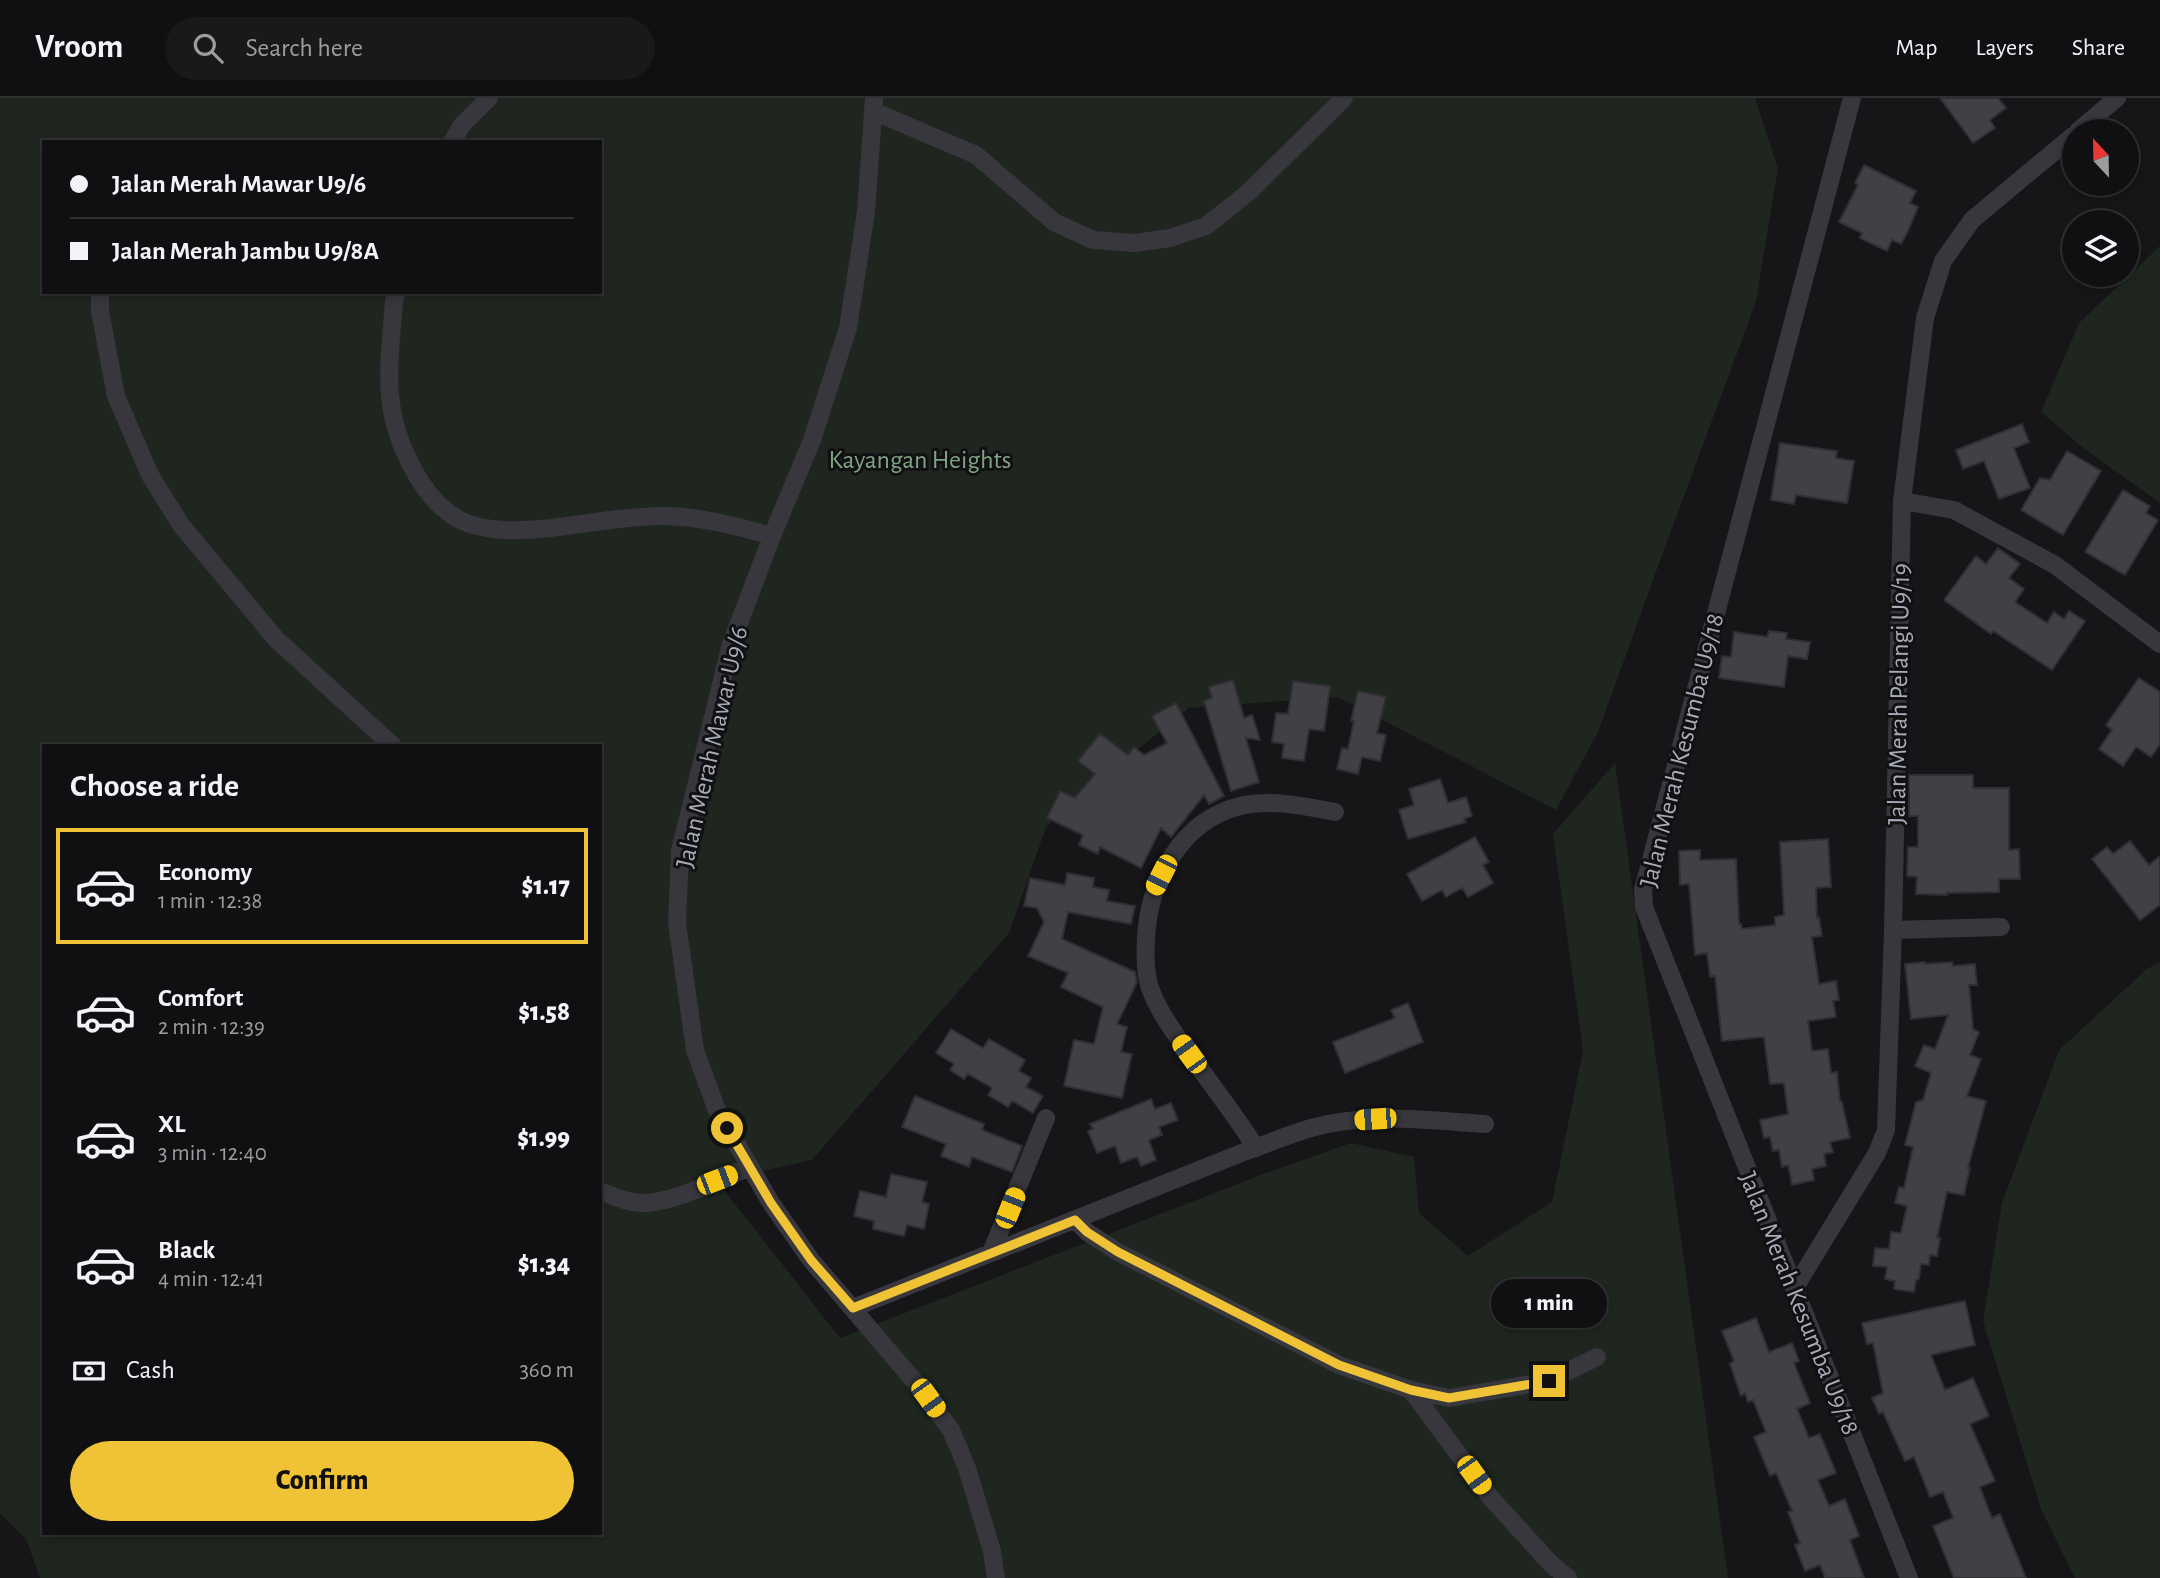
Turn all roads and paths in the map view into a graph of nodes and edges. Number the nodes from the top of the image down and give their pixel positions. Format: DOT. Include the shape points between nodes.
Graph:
graph roads {
  1 [pos="489,98"];
  2 [pos="1344,98"];
  3 [pos="1852,98"];
  4 [pos="2117,98"];
  5 [pos="873,104"];
  6 [pos="2092,119"];
  7 [pos="453,140"];
  8 [pos="2062,145"];
  9 [pos="100,294"];
  10 [pos="396,294"];
  11 [pos="1902,501"];
  12 [pos="772,536"];
  13 [pos="2160,644"];
  14 [pos="391,744"];
  15 [pos="1335,812"];
  16 [pos="2001,927"];
  17 [pos="1893,930"];
  18 [pos="1046,1118"];
  19 [pos="1485,1124"];
  20 [pos="1256,1148"];
  21 [pos="750,1167"];
  22 [pos="602,1192"];
  23 [pos="1075,1220"];
  24 [pos="992,1253"];
  25 [pos="1794,1289"];
  26 [pos="853,1308"];
  27 [pos="1597,1357"];
  28 [pos="1411,1390"];
  29 [pos="996,1578"];
  30 [pos="1568,1578"];
  31 [pos="1909,1578"];
  1 -- 7 [label="street"];
  2 -- 5 [label="street" via="1250,191 1206,226 1135,243 1093,240 1054,222 976,155"];
  3 -- 25 [label="street, Jalan Merah Kesumba U9/18" via="1643,890 1644,907"];
  4 -- 6 [label="street, Jalan Merah Pelangi U9/19"];
  5 -- 12 [label="street, Jalan Merah Mawar U9/6" via="866,212 848,328 812,440"];
  8 -- 11 [label="street, Jalan Merah Pelangi U9/19" via="1972,220 1944,261 1926,318"];
  9 -- 14 [label="street" via="116,396 150,475 181,525 276,639"];
  10 -- 12 [label="street" via="390,397 400,440 424,486 460,520 505,530 689,517"];
  11 -- 13 [label="street" via="1954,510 2054,565"];
  11 -- 17 [label="street, Jalan Merah Pelangi U9/19"];
  12 -- 21 [label="street, Jalan Merah Mawar U9/6" via="728,657 680,851 677,923 695,1050 716,1108"];
  15 -- 20 [label="street" via="1282,803 1241,806 1214,815 1183,840 1155,888 1147,925 1149,987 1176,1036"];
  16 -- 17 [label="street"];
  17 -- 25 [label="street, Jalan Merah Pelangi U9/19" via="1886,1130 1877,1153"];
  18 -- 24 [label="street"];
  19 -- 20 [label="street" via="1396,1118 1354,1121 1312,1128"];
  20 -- 23 [label="street"];
  21 -- 22 [label="street" via="647,1203"];
  21 -- 26 [label="street, Jalan Merah Mawar U9/6" via="811,1260"];
  23 -- 24 [label="street"];
  23 -- 28 [label="street" via="1118,1252 1339,1365"];
  24 -- 26 [label="street"];
  25 -- 31 [label="street, Jalan Merah Kesumba U9/18"];
  26 -- 29 [label="street, Jalan Merah Mawar U9/6" via="951,1430 967,1468"];
  27 -- 28 [label="street" via="1549,1381 1487,1393 1449,1398"];
  28 -- 30 [label="street" via="1490,1497"];
}
